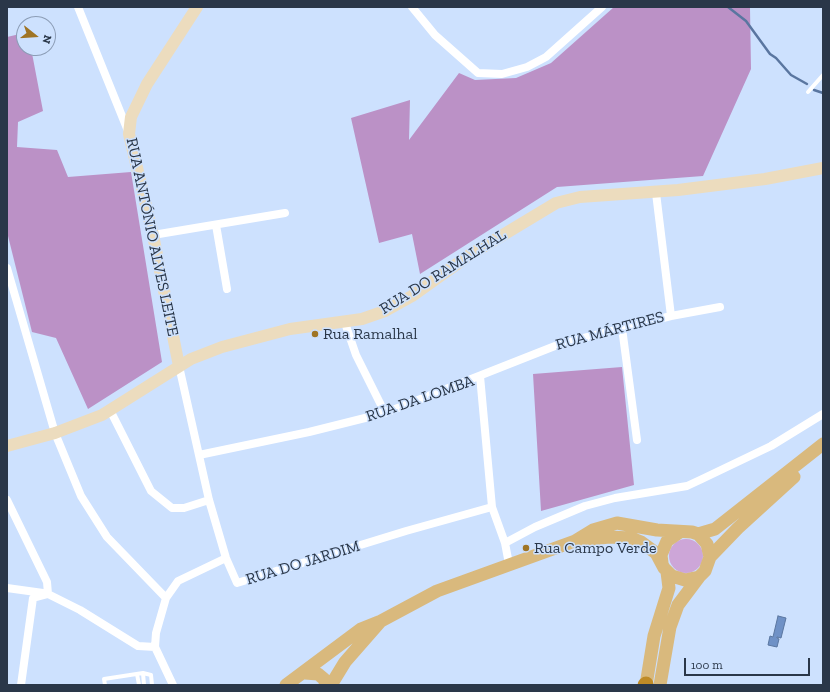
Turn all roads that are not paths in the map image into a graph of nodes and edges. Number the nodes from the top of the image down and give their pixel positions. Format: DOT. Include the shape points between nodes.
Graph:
graph roads {
  1 [pos="78,7"];
  2 [pos="197,7"];
  3 [pos="412,7"];
  4 [pos="602,7"];
  5 [pos="823,75"];
  6 [pos="808,92"];
  7 [pos="129,134"];
  8 [pos="823,168"];
  9 [pos="656,193"];
  10 [pos="285,213"];
  11 [pos="216,225"];
  12 [pos="153,235"];
  13 [pos="7,268"];
  14 [pos="9,286"];
  15 [pos="226,289"];
  16 [pos="720,307"];
  17 [pos="671,316"];
  18 [pos="345,322"];
  19 [pos="622,328"];
  20 [pos="179,366"];
  21 [pos="480,376"];
  22 [pos="110,410"];
  23 [pos="385,413"];
  24 [pos="823,414"];
  25 [pos="55,433"];
  26 [pos="637,440"];
  27 [pos="823,444"];
  28 [pos="8,446"];
  29 [pos="823,451"];
  30 [pos="199,455"];
  31 [pos="7,500"];
  32 [pos="209,500"];
  33 [pos="492,507"];
  34 [pos="680,532"];
  35 [pos="698,534"];
  36 [pos="575,541"];
  37 [pos="505,543"];
  38 [pos="710,557"];
  39 [pos="226,558"];
  40 [pos="509,564"];
  41 [pos="665,567"];
  42 [pos="699,577"];
  43 [pos="7,588"];
  44 [pos="48,594"];
  45 [pos="166,598"];
  46 [pos="381,621"];
  47 [pos="155,647"];
  48 [pos="305,672"];
  49 [pos="143,673"];
  50 [pos="137,674"];
  51 [pos="21,685"];
  52 [pos="105,685"];
  53 [pos="139,685"];
  54 [pos="144,685"];
  55 [pos="152,685"];
  56 [pos="173,685"];
  57 [pos="286,685"];
  58 [pos="326,685"];
  59 [pos="331,685"];
  60 [pos="649,685"];
  1 -- 7 [label="street"];
  2 -- 7 [label="street, RUA ANTÓNIO ALVES LEITE" via="147,84 131,118"];
  3 -- 4 [label="street" via="435,35 478,73 502,74 528,67 546,57"];
  5 -- 6 [label="lane"];
  7 -- 12 [label="street, RUA ANTÓNIO ALVES LEITE"];
  8 -- 9 [label="street, RUA DO RAMALHAL" via="766,179"];
  9 -- 17 [label="street, RUA MÁRTIRES"];
  9 -- 18 [label="street, RUA DO RAMALHAL" via="580,197 556,203 468,256 399,304 375,315"];
  10 -- 11 [label="street"];
  11 -- 12 [label="street"];
  11 -- 15 [label="street"];
  12 -- 20 [label="street, RUA ANTÓNIO ALVES LEITE"];
  13 -- 14 [label="street"];
  14 -- 25 [label="street"];
  16 -- 17 [label="street"];
  17 -- 19 [label="street, RUA MÁRTIRES"];
  18 -- 20 [label="street, RUA DO RAMALHAL" via="290,329 256,337 222,347"];
  18 -- 23 [label="street" via="356,355"];
  19 -- 21 [label="street, RUA MÁRTIRES" via="560,344"];
  19 -- 26 [label="street"];
  20 -- 22 [label="street, RUA DO RAMALHAL"];
  20 -- 30 [label="street, RUA DO JARDIM"];
  21 -- 23 [label="street, RUA DA LOMBA"];
  21 -- 33 [label="street, RUA DA LOMBA"];
  22 -- 25 [label="street, RUA DO RAMALHAL"];
  22 -- 32 [label="street" via="151,491 172,508 184,508"];
  23 -- 30 [label="street, RUA DA LOMBA"];
  24 -- 37 [label="street" via="771,446 697,482 585,506"];
  25 -- 28 [label="street, RUA DO RAMALHAL"];
  25 -- 45 [label="street" via="81,496 107,537"];
  27 -- 35 [label="main road" via="715,530"];
  29 -- 38 [label="main road"];
  30 -- 32 [label="street, RUA DO JARDIM"];
  31 -- 44 [label="street" via="47,582"];
  32 -- 39 [label="street, RUA DO JARDIM"];
  33 -- 37 [label="street, RUA DA LOMBA"];
  33 -- 39 [label="street, RUA DO JARDIM" via="237,583"];
  34 -- 35 [label="main road"];
  34 -- 36 [label="main road" via="617,523 593,530"];
  34 -- 41 [label="main road" via="667,540 663,547"];
  35 -- 38 [label="main road" via="707,544"];
  36 -- 40 [label="main road"];
  36 -- 41 [label="main road" via="609,537 630,538 641,542 656,553"];
  37 -- 40 [label="street, RUA DA LOMBA"];
  38 -- 42 [label="main road" via="705,571"];
  39 -- 45 [label="street" via="178,581"];
  40 -- 46 [label="main road" via="437,591"];
  41 -- 42 [label="main road" via="672,576 685,580"];
  41 -- 60 [label="main road" via="669,588 654,636"];
  42 -- 60 [label="main road" via="678,605"];
  43 -- 44 [label="street"];
  44 -- 47 [label="street" via="80,610 138,646"];
  44 -- 51 [label="street" via="33,598"];
  45 -- 47 [label="street" via="156,633"];
  46 -- 48 [label="main road" via="361,629"];
  46 -- 59 [label="main road" via="345,662"];
  47 -- 56 [label="street"];
  48 -- 57 [label="main road"];
  48 -- 58 [label="main road" via="318,674"];
  49 -- 50 [label="lane"];
  49 -- 54 [label="lane"];
  49 -- 55 [label="lane" via="151,675"];
  50 -- 52 [label="lane" via="104,679"];
  50 -- 53 [label="lane"];
}
